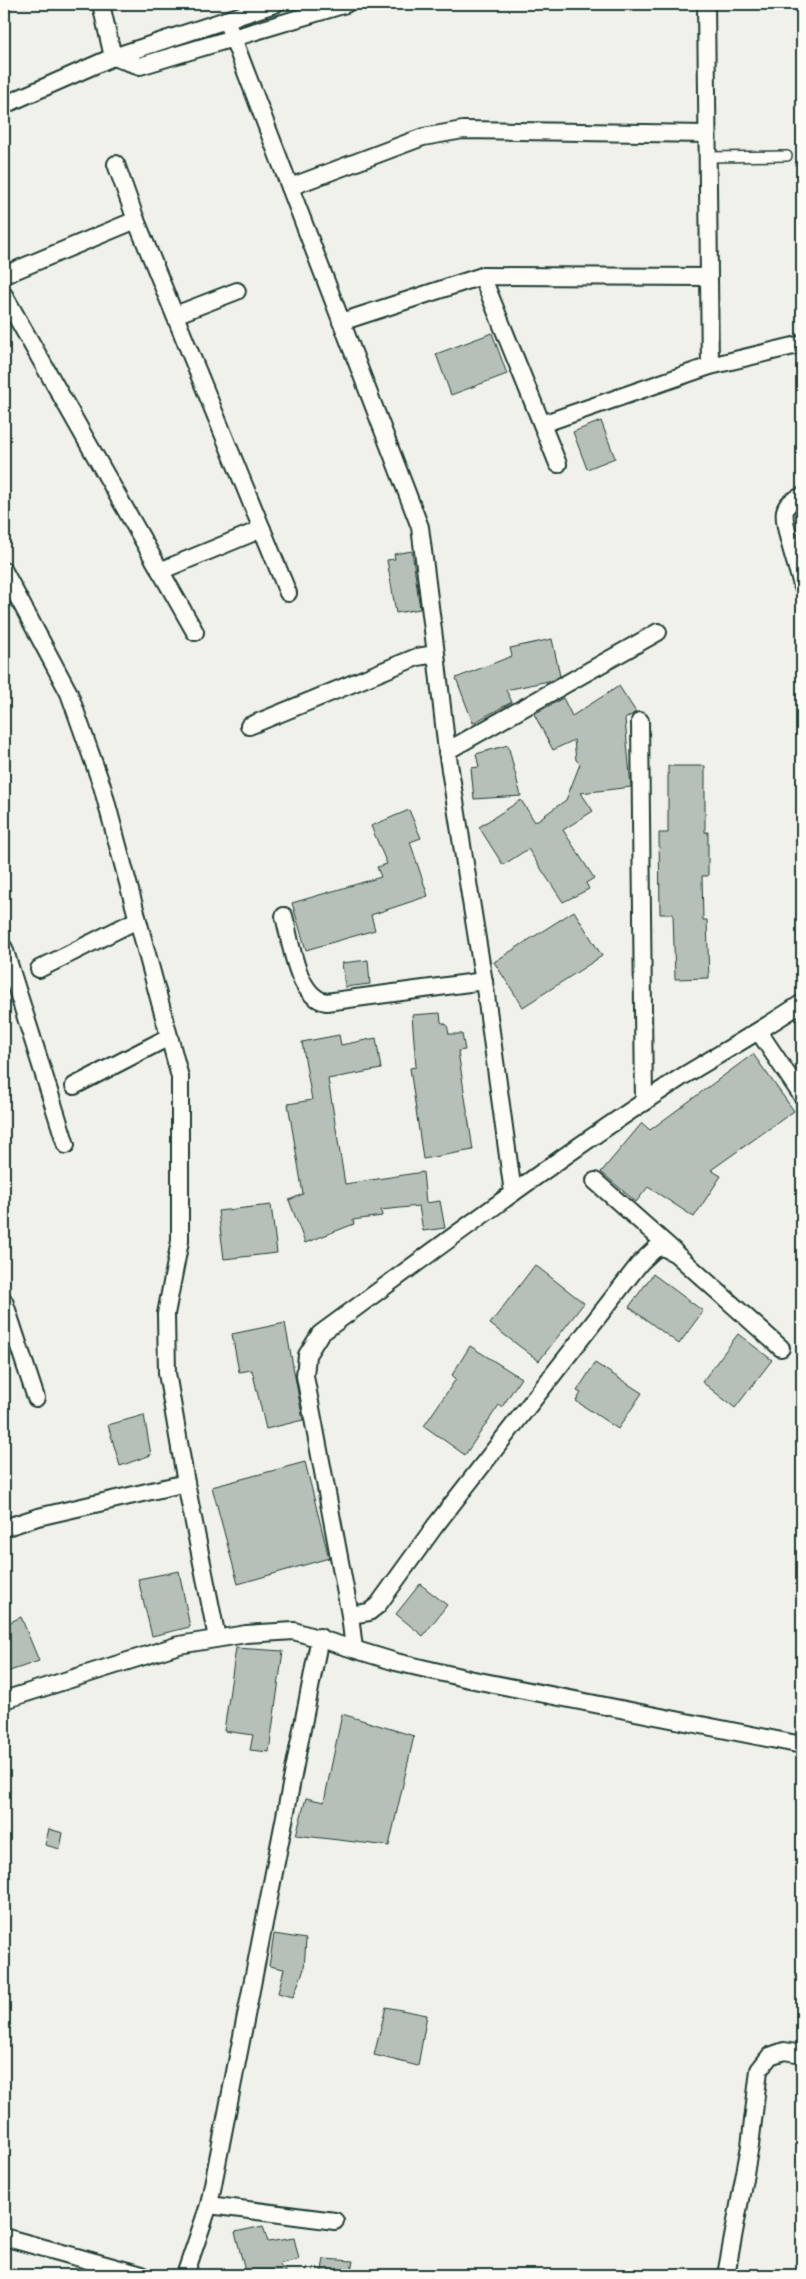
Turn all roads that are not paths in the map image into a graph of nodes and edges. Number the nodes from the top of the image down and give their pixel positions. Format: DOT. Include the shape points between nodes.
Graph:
graph roads {
  1 [pos="101,4"];
  2 [pos="275,4"];
  3 [pos="346,4"];
  4 [pos="706,4"];
  5 [pos="226,20"];
  6 [pos="232,38"];
  7 [pos="113,57"];
  8 [pos="4,105"];
  9 [pos="707,134"];
  10 [pos="788,156"];
  11 [pos="707,157"];
  12 [pos="116,164"];
  13 [pos="290,187"];
  14 [pos="136,220"];
  15 [pos="4,276"];
  16 [pos="482,276"];
  17 [pos="709,277"];
  18 [pos="237,290"];
  19 [pos="4,295"];
  20 [pos="175,315"];
  21 [pos="342,322"];
  22 [pos="802,344"];
  23 [pos="710,366"];
  24 [pos="542,424"];
  25 [pos="558,464"];
  26 [pos="802,496"];
  27 [pos="262,529"];
  28 [pos="4,570"];
  29 [pos="160,571"];
  30 [pos="802,585"];
  31 [pos="288,593"];
  32 [pos="195,632"];
  33 [pos="658,632"];
  34 [pos="436,654"];
  35 [pos="640,721"];
  36 [pos="249,726"];
  37 [pos="447,751"];
  38 [pos="284,916"];
  39 [pos="137,920"];
  40 [pos="4,948"];
  41 [pos="39,969"];
  42 [pos="484,981"];
  43 [pos="11,997"];
  44 [pos="802,1003"];
  45 [pos="759,1032"];
  46 [pos="169,1037"];
  47 [pos="74,1086"];
  48 [pos="802,1096"];
  49 [pos="644,1103"];
  50 [pos="66,1145"];
  51 [pos="595,1181"];
  52 [pos="513,1193"];
  53 [pos="676,1254"];
  54 [pos="4,1301"];
  55 [pos="781,1348"];
  56 [pos="36,1398"];
  57 [pos="186,1483"];
  58 [pos="4,1528"];
  59 [pos="350,1615"];
  60 [pos="320,1637"];
  61 [pos="217,1638"];
  62 [pos="354,1649"];
  63 [pos="4,1700"];
  64 [pos="802,1744"];
  65 [pos="802,2054"];
  66 [pos="209,2205"];
  67 [pos="334,2221"];
  68 [pos="4,2237"];
  69 [pos="142,2275"];
  70 [pos="185,2275"];
  71 [pos="726,2275"];
  1 -- 7 [label="street"];
  2 -- 5 [label="street"];
  3 -- 6 [label="street"];
  4 -- 9 [label="street"];
  5 -- 6 [label="street"];
  5 -- 7 [label="street"];
  6 -- 7 [label="street" via="140,66"];
  6 -- 13 [label="street"];
  7 -- 8 [label="street"];
  9 -- 11 [label="street"];
  9 -- 13 [label="street" via="463,130 424,136"];
  10 -- 11 [label="lane"];
  11 -- 17 [label="street"];
  12 -- 14 [label="street"];
  13 -- 21 [label="street"];
  14 -- 15 [label="street"];
  14 -- 20 [label="street"];
  16 -- 17 [label="street"];
  16 -- 21 [label="street"];
  16 -- 24 [label="street"];
  17 -- 23 [label="street"];
  18 -- 20 [label="street"];
  19 -- 29 [label="street"];
  20 -- 27 [label="street"];
  21 -- 34 [label="street" via="420,527"];
  22 -- 23 [label="street"];
  23 -- 24 [label="street"];
  24 -- 25 [label="street"];
  26 -- 30 [label="street" via="790,502 785,512"];
  27 -- 29 [label="street"];
  27 -- 31 [label="street"];
  28 -- 39 [label="street" via="69,693 102,786"];
  29 -- 32 [label="street"];
  33 -- 37 [label="street"];
  34 -- 36 [label="street" via="417,657"];
  34 -- 37 [label="street"];
  35 -- 49 [label="street"];
  37 -- 42 [label="street"];
  38 -- 42 [label="street" via="301,980 306,990 321,1001"];
  39 -- 41 [label="street"];
  39 -- 46 [label="street"];
  40 -- 43 [label="street"];
  42 -- 52 [label="street"];
  43 -- 50 [label="street"];
  44 -- 45 [label="street"];
  45 -- 48 [label="street"];
  45 -- 49 [label="street"];
  46 -- 47 [label="street"];
  46 -- 57 [label="street" via="180,1077 180,1241 166,1314 167,1373"];
  49 -- 52 [label="street"];
  51 -- 53 [label="street"];
  52 -- 59 [label="street" via="320,1334 307,1355 305,1376"];
  53 -- 55 [label="street"];
  53 -- 59 [label="street" via="663,1247 647,1255 434,1526 378,1605 368,1612"];
  54 -- 56 [label="street"];
  57 -- 58 [label="street" via="38,1517"];
  57 -- 61 [label="street"];
  59 -- 62 [label="street"];
  60 -- 61 [label="street" via="294,1630"];
  60 -- 62 [label="street"];
  60 -- 66 [label="street"];
  61 -- 63 [label="street" via="179,1645"];
  62 -- 64 [label="street" via="469,1679"];
  65 -- 71 [label="street" via="784,2051 770,2056 759,2070 750,2146"];
  66 -- 67 [label="street"];
  66 -- 70 [label="street"];
  68 -- 69 [label="street"];
}
